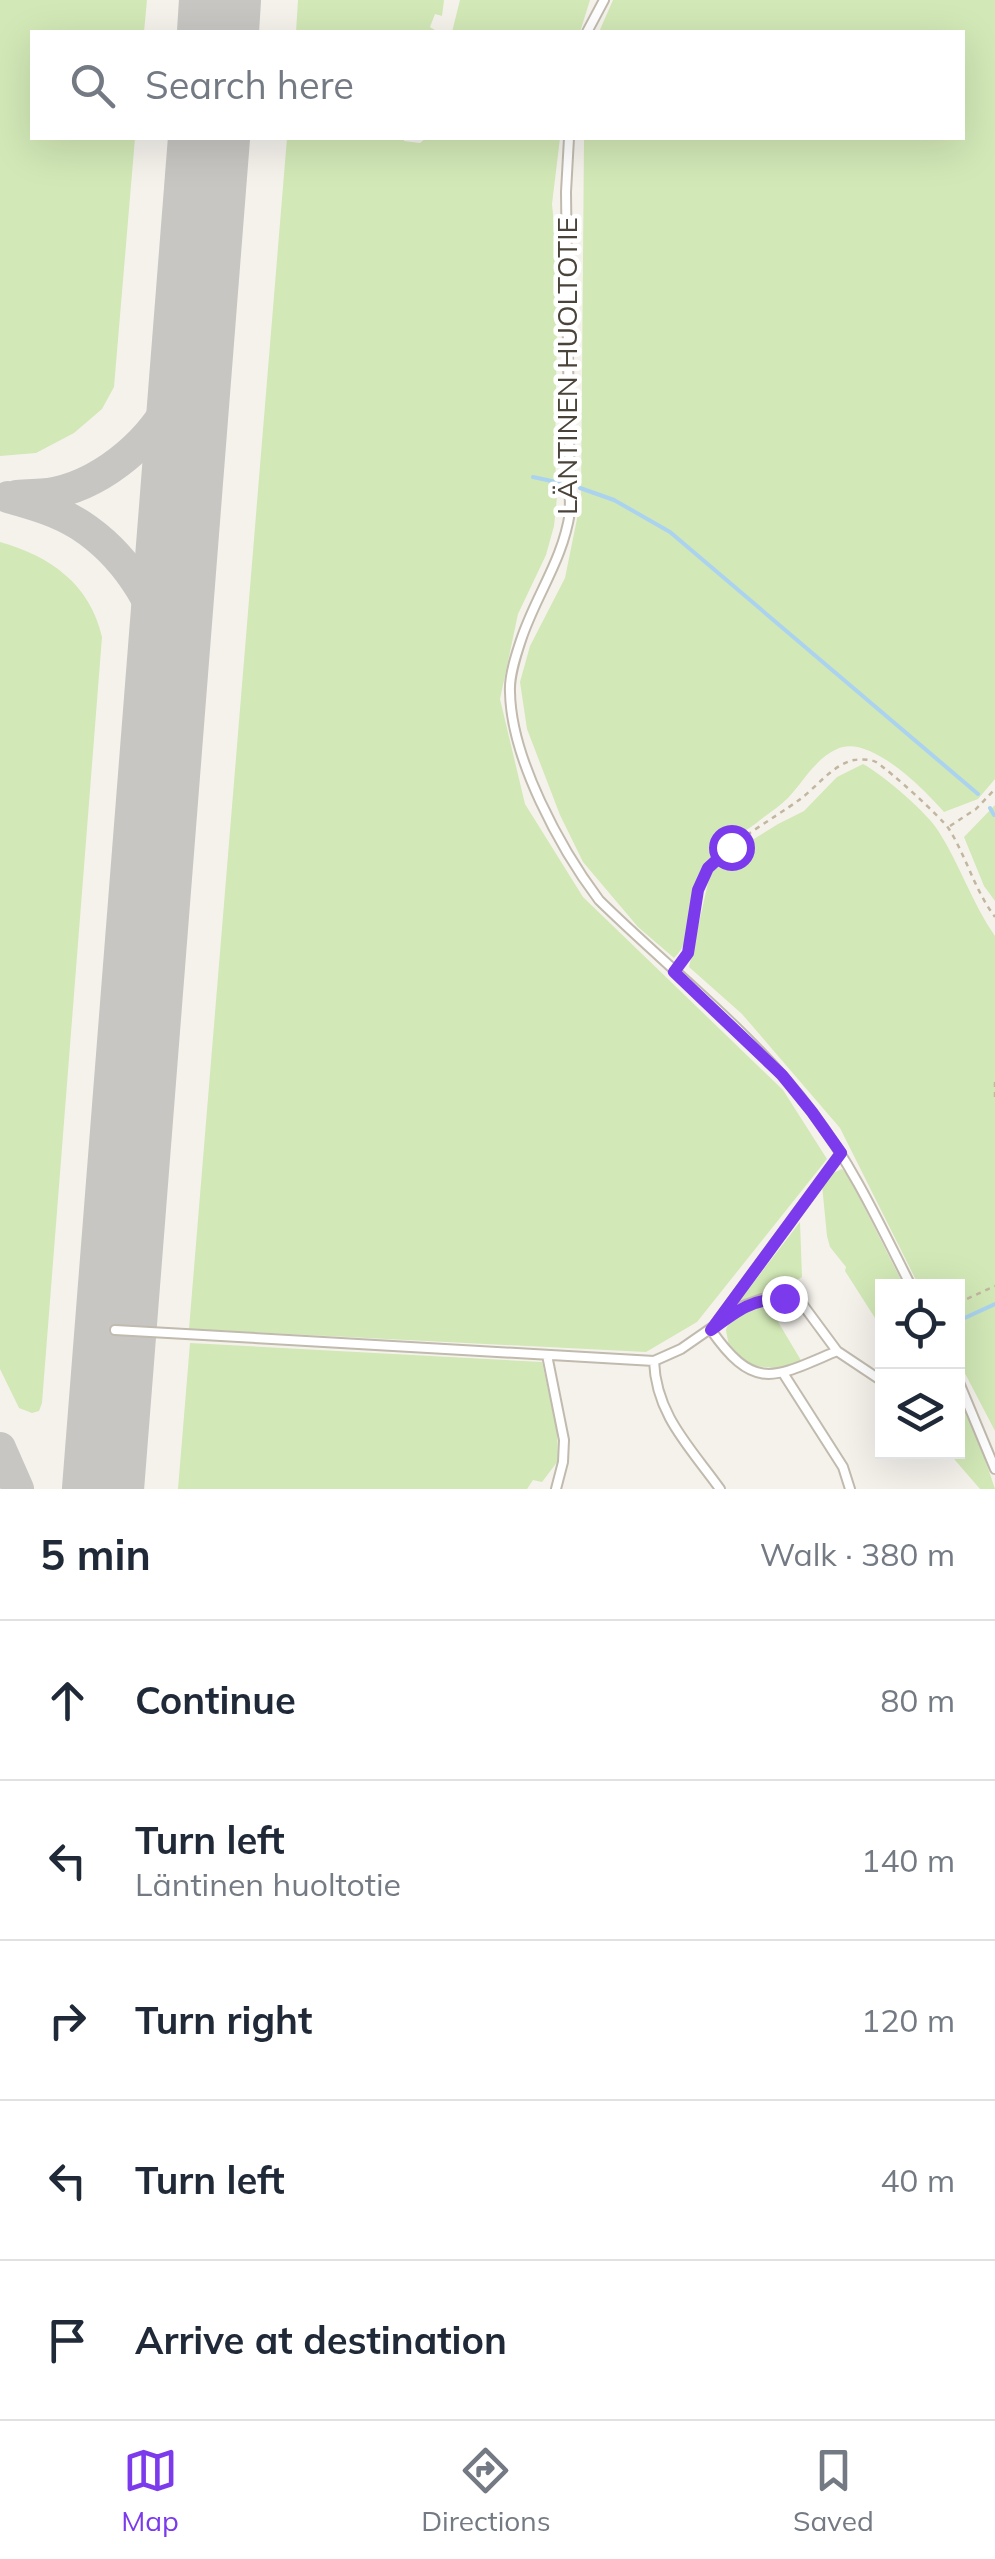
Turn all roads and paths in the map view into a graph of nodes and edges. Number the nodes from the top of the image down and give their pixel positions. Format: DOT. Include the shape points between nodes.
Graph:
graph roads {
  1 [pos="602,0"];
  2 [pos="588,30"];
  3 [pos="569,140"];
  4 [pos="995,788"];
  5 [pos="948,827"];
  6 [pos="995,916"];
  7 [pos="674,972"];
  8 [pos="995,1082"];
  9 [pos="995,1102"];
  10 [pos="841,1153"];
  11 [pos="908,1279"];
  12 [pos="995,1286"];
  13 [pos="965,1300"];
  14 [pos="115,1330"];
  15 [pos="711,1330"];
  16 [pos="837,1351"];
  17 [pos="547,1355"];
  18 [pos="654,1361"];
  19 [pos="784,1374"];
  20 [pos="875,1376"];
  21 [pos="965,1397"];
  22 [pos="995,1469"];
  23 [pos="556,1489"];
  24 [pos="720,1489"];
  25 [pos="850,1489"];
  1 -- 2 [label="lane"];
  3 -- 7 [label="lane, LÄNTINEN HUOLTOTIE" via="570,512 559,558 521,640 509,688 513,725 577,871"];
  4 -- 5 [label="path"];
  5 -- 6 [label="path"];
  5 -- 7 [label="path" via="874,760 837,767 708,868 688,953"];
  7 -- 10 [label="lane, LÄNTINEN HUOLTOTIE" via="782,1075"];
  8 -- 9 [label="path"];
  10 -- 11 [label="lane, LÄNTINEN HUOLTOTIE"];
  10 -- 15 [label="lane"];
  12 -- 13 [label="path"];
  14 -- 17 [label="lane"];
  15 -- 16 [label="lane" via="743,1306 784,1298 803,1304"];
  15 -- 18 [label="lane"];
  15 -- 19 [label="lane" via="746,1369"];
  16 -- 19 [label="lane"];
  16 -- 20 [label="lane"];
  17 -- 18 [label="lane"];
  17 -- 23 [label="lane" via="564,1440"];
  18 -- 24 [label="lane" via="659,1400"];
  19 -- 25 [label="lane"];
  21 -- 22 [label="lane"];
}
